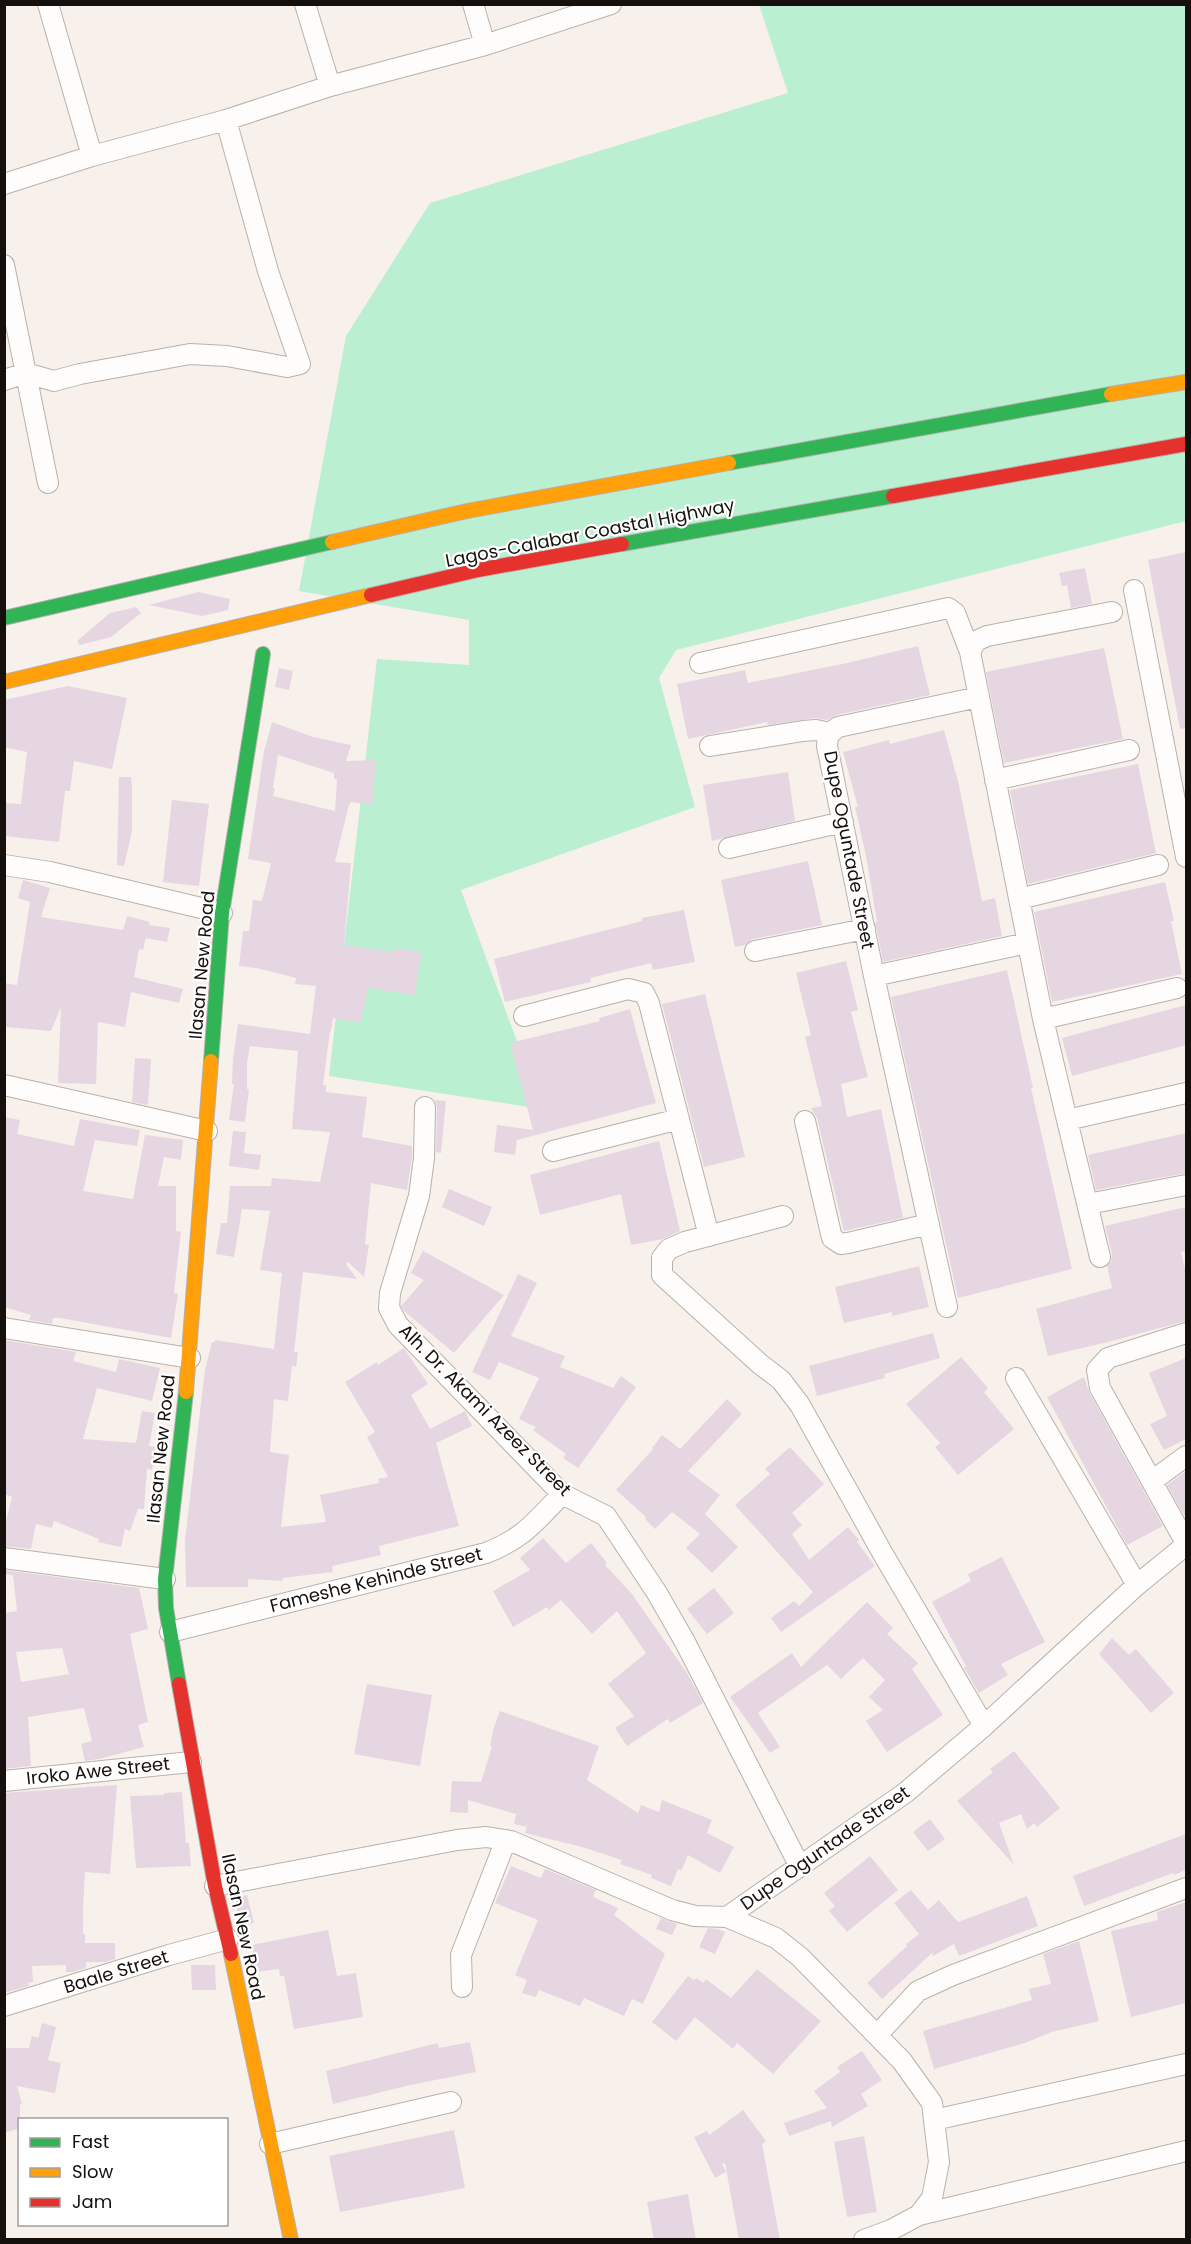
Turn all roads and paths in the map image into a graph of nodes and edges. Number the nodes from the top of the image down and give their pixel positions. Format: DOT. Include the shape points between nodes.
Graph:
graph roads {
  1 [pos="48,4"];
  2 [pos="305,4"];
  3 [pos="473,4"];
  4 [pos="611,4"];
  5 [pos="485,45"];
  6 [pos="330,86"];
  7 [pos="226,120"];
  8 [pos="92,156"];
  9 [pos="4,184"];
  10 [pos="4,265"];
  11 [pos="26,373"];
  12 [pos="4,380"];
  13 [pos="1186,382"];
  14 [pos="1186,444"];
  15 [pos="48,483"];
  16 [pos="1134,590"];
  17 [pos="1112,612"];
  18 [pos="4,618"];
  19 [pos="970,652"];
  20 [pos="263,654"];
  21 [pos="700,663"];
  22 [pos="4,682"];
  23 [pos="978,697"];
  24 [pos="830,733"];
  25 [pos="710,747"];
  26 [pos="1129,750"];
  27 [pos="995,780"];
  28 [pos="843,822"];
  29 [pos="729,848"];
  30 [pos="1186,856"];
  31 [pos="4,865"];
  32 [pos="1158,865"];
  33 [pos="1018,899"];
  34 [pos="222,913"];
  35 [pos="865,929"];
  36 [pos="1027,943"];
  37 [pos="756,951"];
  38 [pos="874,976"];
  39 [pos="1177,988"];
  40 [pos="524,1016"];
  41 [pos="1043,1019"];
  42 [pos="4,1085"];
  43 [pos="1186,1093"];
  44 [pos="425,1107"];
  45 [pos="679,1119"];
  46 [pos="1067,1120"];
  47 [pos="805,1121"];
  48 [pos="207,1131"];
  49 [pos="553,1151"];
  50 [pos="1186,1185"];
  51 [pos="1088,1204"];
  52 [pos="783,1216"];
  53 [pos="929,1224"];
  54 [pos="709,1236"];
  55 [pos="1100,1257"];
  56 [pos="947,1307"];
  57 [pos="4,1328"];
  58 [pos="1186,1333"];
  59 [pos="190,1358"];
  60 [pos="1016,1378"];
  61 [pos="1186,1456"];
  62 [pos="1152,1482"];
  63 [pos="562,1494"];
  64 [pos="1186,1544"];
  65 [pos="4,1558"];
  66 [pos="165,1579"];
  67 [pos="1137,1585"];
  68 [pos="170,1632"];
  69 [pos="984,1726"];
  70 [pos="191,1762"];
  71 [pos="4,1781"];
  72 [pos="506,1840"];
  73 [pos="800,1865"];
  74 [pos="214,1886"];
  75 [pos="1186,1888"];
  76 [pos="727,1917"];
  77 [pos="228,1940"];
  78 [pos="462,1987"];
  79 [pos="4,2006"];
  80 [pos="876,2035"];
  81 [pos="1186,2064"];
  82 [pos="451,2102"];
  83 [pos="934,2120"];
  84 [pos="270,2144"];
  85 [pos="1186,2151"];
  86 [pos="919,2215"];
  87 [pos="291,2240"];
  88 [pos="864,2240"];
  1 -- 8 [label="street"];
  2 -- 6 [label="street"];
  3 -- 5 [label="street"];
  4 -- 5 [label="street"];
  5 -- 6 [label="street"];
  6 -- 7 [label="street"];
  7 -- 8 [label="street"];
  7 -- 11 [label="street" via="268,271 300,364 287,367 190,354 54,381"];
  8 -- 9 [label="street"];
  10 -- 11 [label="street"];
  11 -- 12 [label="street"];
  11 -- 15 [label="street"];
  13 -- 18 [label="main road" via="467,511"];
  14 -- 22 [label="main road, Lagos-Calabar Coastal Highway" via="478,570"];
  16 -- 30 [label="street"];
  17 -- 19 [label="street" via="987,636 976,641"];
  19 -- 21 [label="street" via="955,613 948,608"];
  19 -- 23 [label="street"];
  20 -- 34 [label="main road, Ilasan New Road"];
  23 -- 24 [label="street, Dupe Oguntade Street" via="838,727"];
  23 -- 27 [label="street"];
  24 -- 25 [label="street" via="803,731"];
  24 -- 28 [label="street, Dupe Oguntade Street" via="827,747"];
  26 -- 27 [label="street"];
  27 -- 33 [label="street"];
  28 -- 29 [label="street"];
  28 -- 35 [label="street, Dupe Oguntade Street"];
  31 -- 34 [label="street" via="50,872"];
  32 -- 33 [label="street"];
  33 -- 36 [label="street"];
  34 -- 48 [label="main road, Ilasan New Road"];
  35 -- 37 [label="street"];
  35 -- 38 [label="street, Dupe Oguntade Street"];
  36 -- 38 [label="street"];
  36 -- 41 [label="street"];
  38 -- 53 [label="street, Dupe Oguntade Street"];
  39 -- 41 [label="street"];
  40 -- 45 [label="street" via="628,989 644,993"];
  41 -- 46 [label="street"];
  42 -- 48 [label="street"];
  43 -- 46 [label="street"];
  44 -- 63 [label="street, Alh. Dr. Akami Azeez Street" via="419,1196 389,1308 398,1325"];
  45 -- 49 [label="street"];
  45 -- 54 [label="street"];
  46 -- 51 [label="street"];
  47 -- 53 [label="street" via="836,1242 848,1244"];
  48 -- 59 [label="main road, Ilasan New Road"];
  50 -- 51 [label="street"];
  51 -- 55 [label="street"];
  52 -- 54 [label="street"];
  53 -- 56 [label="street, Dupe Oguntade Street"];
  54 -- 69 [label="street" via="669,1249 662,1258 662,1275 782,1380 800,1405"];
  57 -- 59 [label="street"];
  58 -- 62 [label="street" via="1108,1358 1097,1370 1100,1388"];
  59 -- 66 [label="main road, Ilasan New Road"];
  60 -- 67 [label="street"];
  61 -- 62 [label="street"];
  62 -- 64 [label="street"];
  63 -- 68 [label="street, Fameshe Kehinde Street" via="524,1533 486,1553"];
  63 -- 73 [label="street, Alh. Dr. Akami Azeez Street" via="606,1516 657,1593"];
  64 -- 67 [label="street, Dupe Oguntade Street"];
  65 -- 66 [label="street"];
  66 -- 68 [label="main road, Ilasan New Road"];
  67 -- 69 [label="street, Dupe Oguntade Street"];
  68 -- 70 [label="main road, Ilasan New Road"];
  69 -- 73 [label="street, Dupe Oguntade Street" via="905,1793"];
  70 -- 71 [label="street, Iroko Awe Street"];
  70 -- 74 [label="main road, Ilasan New Road"];
  72 -- 74 [label="street, Dupe Oguntade Street" via="457,1840"];
  72 -- 76 [label="street, Dupe Oguntade Street" via="672,1910 695,1916"];
  72 -- 78 [label="street" via="461,1954"];
  73 -- 76 [label="street, Dupe Oguntade Street"];
  74 -- 77 [label="main road, Ilasan New Road"];
  75 -- 80 [label="street" via="918,1991"];
  76 -- 80 [label="street" via="776,1938 800,1957"];
  77 -- 79 [label="street, Baale Street"];
  77 -- 84 [label="main road, Ilasan New Road"];
  80 -- 83 [label="street" via="902,2061 932,2103"];
  81 -- 83 [label="street"];
  82 -- 84 [label="street"];
  83 -- 86 [label="street" via="939,2162 932,2198"];
  84 -- 87 [label="main road, Ilasan New Road"];
  85 -- 86 [label="street"];
  86 -- 88 [label="street"];
}
